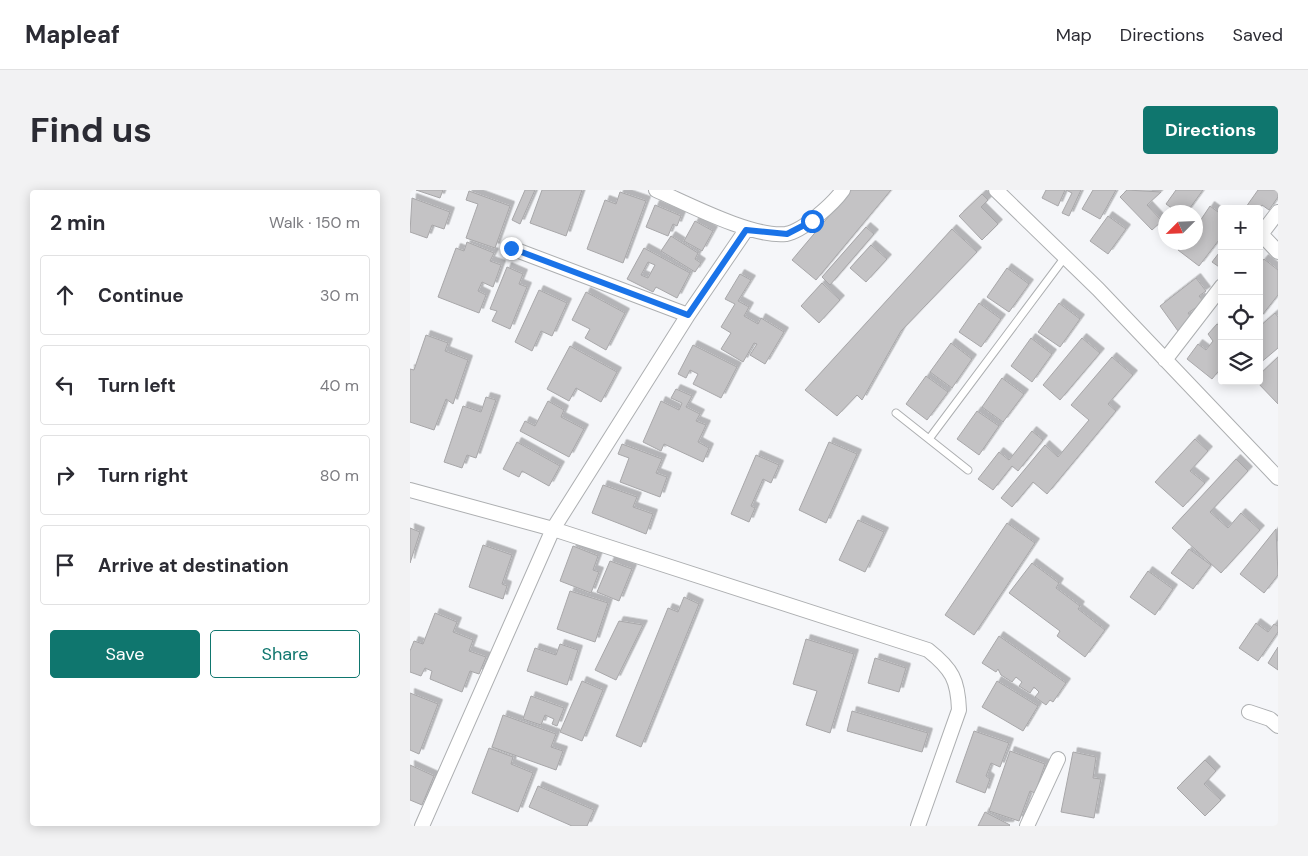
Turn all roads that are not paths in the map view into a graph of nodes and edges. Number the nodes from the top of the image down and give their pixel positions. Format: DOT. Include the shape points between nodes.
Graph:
graph roads {
  1 [pos="656,190"];
  2 [pos="844,190"];
  3 [pos="996,190"];
  4 [pos="1278,212"];
  5 [pos="746,230"];
  6 [pos="1263,232"];
  7 [pos="1263,239"];
  8 [pos="511,248"];
  9 [pos="1278,252"];
  10 [pos="1065,257"];
  11 [pos="1218,291"];
  12 [pos="688,315"];
  13 [pos="1165,360"];
  14 [pos="896,414"];
  15 [pos="928,439"];
  16 [pos="968,470"];
  17 [pos="1278,478"];
  18 [pos="410,490"];
  19 [pos="553,529"];
  20 [pos="1249,712"];
  21 [pos="1278,726"];
  22 [pos="1058,759"];
  23 [pos="422,826"];
  24 [pos="918,826"];
  25 [pos="1026,826"];
  1 -- 5 [label="street"];
  2 -- 5 [label="street" via="812,221 787,234"];
  3 -- 10 [label="street"];
  4 -- 6 [label="street"];
  5 -- 12 [label="street"];
  7 -- 9 [label="street"];
  8 -- 12 [label="street"];
  10 -- 13 [label="street"];
  10 -- 15 [label="lane"];
  11 -- 13 [label="street"];
  12 -- 19 [label="street"];
  13 -- 17 [label="street"];
  14 -- 15 [label="lane"];
  15 -- 16 [label="lane"];
  18 -- 19 [label="street"];
  19 -- 23 [label="street"];
  19 -- 24 [label="street" via="928,650 942,661 953,674 959,692 959,710"];
  20 -- 21 [label="street" via="1270,719"];
  22 -- 25 [label="street"];
}
